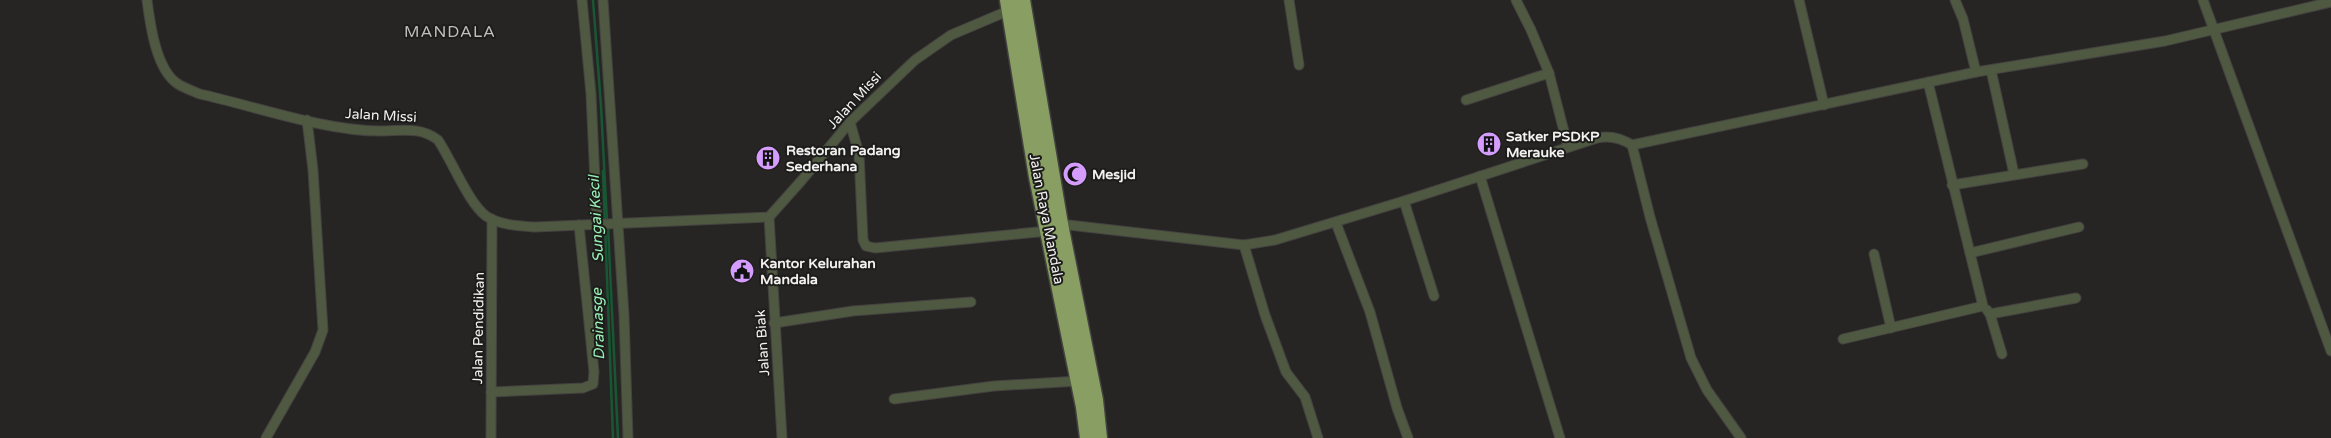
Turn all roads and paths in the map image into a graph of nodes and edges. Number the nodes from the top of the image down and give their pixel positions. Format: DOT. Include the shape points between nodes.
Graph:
graph roads {
  1 [pos="148,0"];
  2 [pos="582,0"];
  3 [pos="603,0"];
  4 [pos="1289,0"];
  5 [pos="1516,0"];
  6 [pos="1799,0"];
  7 [pos="1955,0"];
  8 [pos="2204,0"];
  9 [pos="2331,2"];
  10 [pos="1013,3"];
  11 [pos="2213,30"];
  12 [pos="1299,65"];
  13 [pos="1991,70"];
  14 [pos="1976,72"];
  15 [pos="1549,73"];
  16 [pos="1928,82"];
  17 [pos="1466,100"];
  18 [pos="1824,105"];
  19 [pos="307,120"];
  20 [pos="850,122"];
  21 [pos="1632,145"];
  22 [pos="1568,147"];
  23 [pos="2083,164"];
  24 [pos="2014,174"];
  25 [pos="1480,176"];
  26 [pos="1952,185"];
  27 [pos="1404,201"];
  28 [pos="769,216"];
  29 [pos="492,219"];
  30 [pos="1336,223"];
  31 [pos="616,224"];
  32 [pos="579,225"];
  33 [pos="600,225"];
  34 [pos="1054,227"];
  35 [pos="2079,227"];
  36 [pos="1244,245"];
  37 [pos="1970,253"];
  38 [pos="1874,254"];
  39 [pos="1434,296"];
  40 [pos="2076,298"];
  41 [pos="971,302"];
  42 [pos="1987,310"];
  43 [pos="774,323"];
  44 [pos="1890,328"];
  45 [pos="1843,339"];
  46 [pos="2331,351"];
  47 [pos="2002,354"];
  48 [pos="1079,380"];
  49 [pos="491,392"];
  50 [pos="894,399"];
  51 [pos="266,438"];
  52 [pos="491,438"];
  53 [pos="628,438"];
  54 [pos="782,438"];
  55 [pos="1088,438"];
  56 [pos="1099,438"];
  57 [pos="1318,438"];
  58 [pos="1408,438"];
  59 [pos="1560,438"];
  60 [pos="1742,438"];
  1 -- 19 [label="street, Jalan Missi" via="149,21 163,66 178,85 200,94"];
  2 -- 33 [label="street"];
  3 -- 31 [label="street"];
  4 -- 12 [label="street"];
  5 -- 15 [label="street"];
  6 -- 18 [label="street"];
  7 -- 14 [label="street"];
  8 -- 11 [label="street"];
  9 -- 11 [label="street"];
  10 -- 20 [label="street, Jalan Missi" via="936,44 896,76"];
  10 -- 34 [label="highway, Jalan Raya Mandala" via="1037,177"];
  11 -- 13 [label="street"];
  11 -- 46 [label="street"];
  13 -- 14 [label="street"];
  13 -- 24 [label="street"];
  14 -- 16 [label="street"];
  15 -- 17 [label="street"];
  15 -- 22 [label="street"];
  16 -- 18 [label="street"];
  16 -- 26 [label="street"];
  18 -- 21 [label="street"];
  19 -- 29 [label="street, Jalan Missi" via="353,129 430,133 442,146 480,210"];
  19 -- 51 [label="street" via="323,330 315,352"];
  20 -- 28 [label="street, Jalan Missi"];
  20 -- 34 [label="street" via="859,154 863,240 866,246 875,248"];
  21 -- 22 [label="street" via="1622,139 1604,136"];
  21 -- 60 [label="street" via="1691,358 1707,390"];
  22 -- 25 [label="street"];
  23 -- 24 [label="street"];
  24 -- 26 [label="street"];
  25 -- 27 [label="street"];
  25 -- 59 [label="street"];
  26 -- 37 [label="street"];
  27 -- 30 [label="street"];
  27 -- 39 [label="street"];
  28 -- 31 [label="street"];
  28 -- 43 [label="street, Jalan Biak"];
  29 -- 32 [label="street" via="526,227"];
  29 -- 49 [label="street, Jalan Pendidikan"];
  30 -- 36 [label="street" via="1276,240"];
  30 -- 58 [label="street" via="1370,312"];
  31 -- 33 [label="street"];
  31 -- 53 [label="street"];
  32 -- 33 [label="street"];
  32 -- 49 [label="street" via="593,384 583,388"];
  34 -- 36 [label="street"];
  34 -- 48 [label="highway, Jalan Raya Mandala"];
  34 -- 56 [label="highway, Jalan Raya Mandala" via="1095,400"];
  35 -- 37 [label="street"];
  36 -- 57 [label="street" via="1286,372 1305,397"];
  37 -- 42 [label="street"];
  38 -- 44 [label="street"];
  40 -- 42 [label="street"];
  41 -- 43 [label="street" via="853,311"];
  42 -- 44 [label="street"];
  42 -- 47 [label="street"];
  43 -- 54 [label="street, Jalan Biak"];
  44 -- 45 [label="street"];
  48 -- 50 [label="street" via="994,386"];
  48 -- 55 [label="highway, Jalan Raya Mandala"];
  49 -- 52 [label="street, Jalan Pendidikan"];
}
